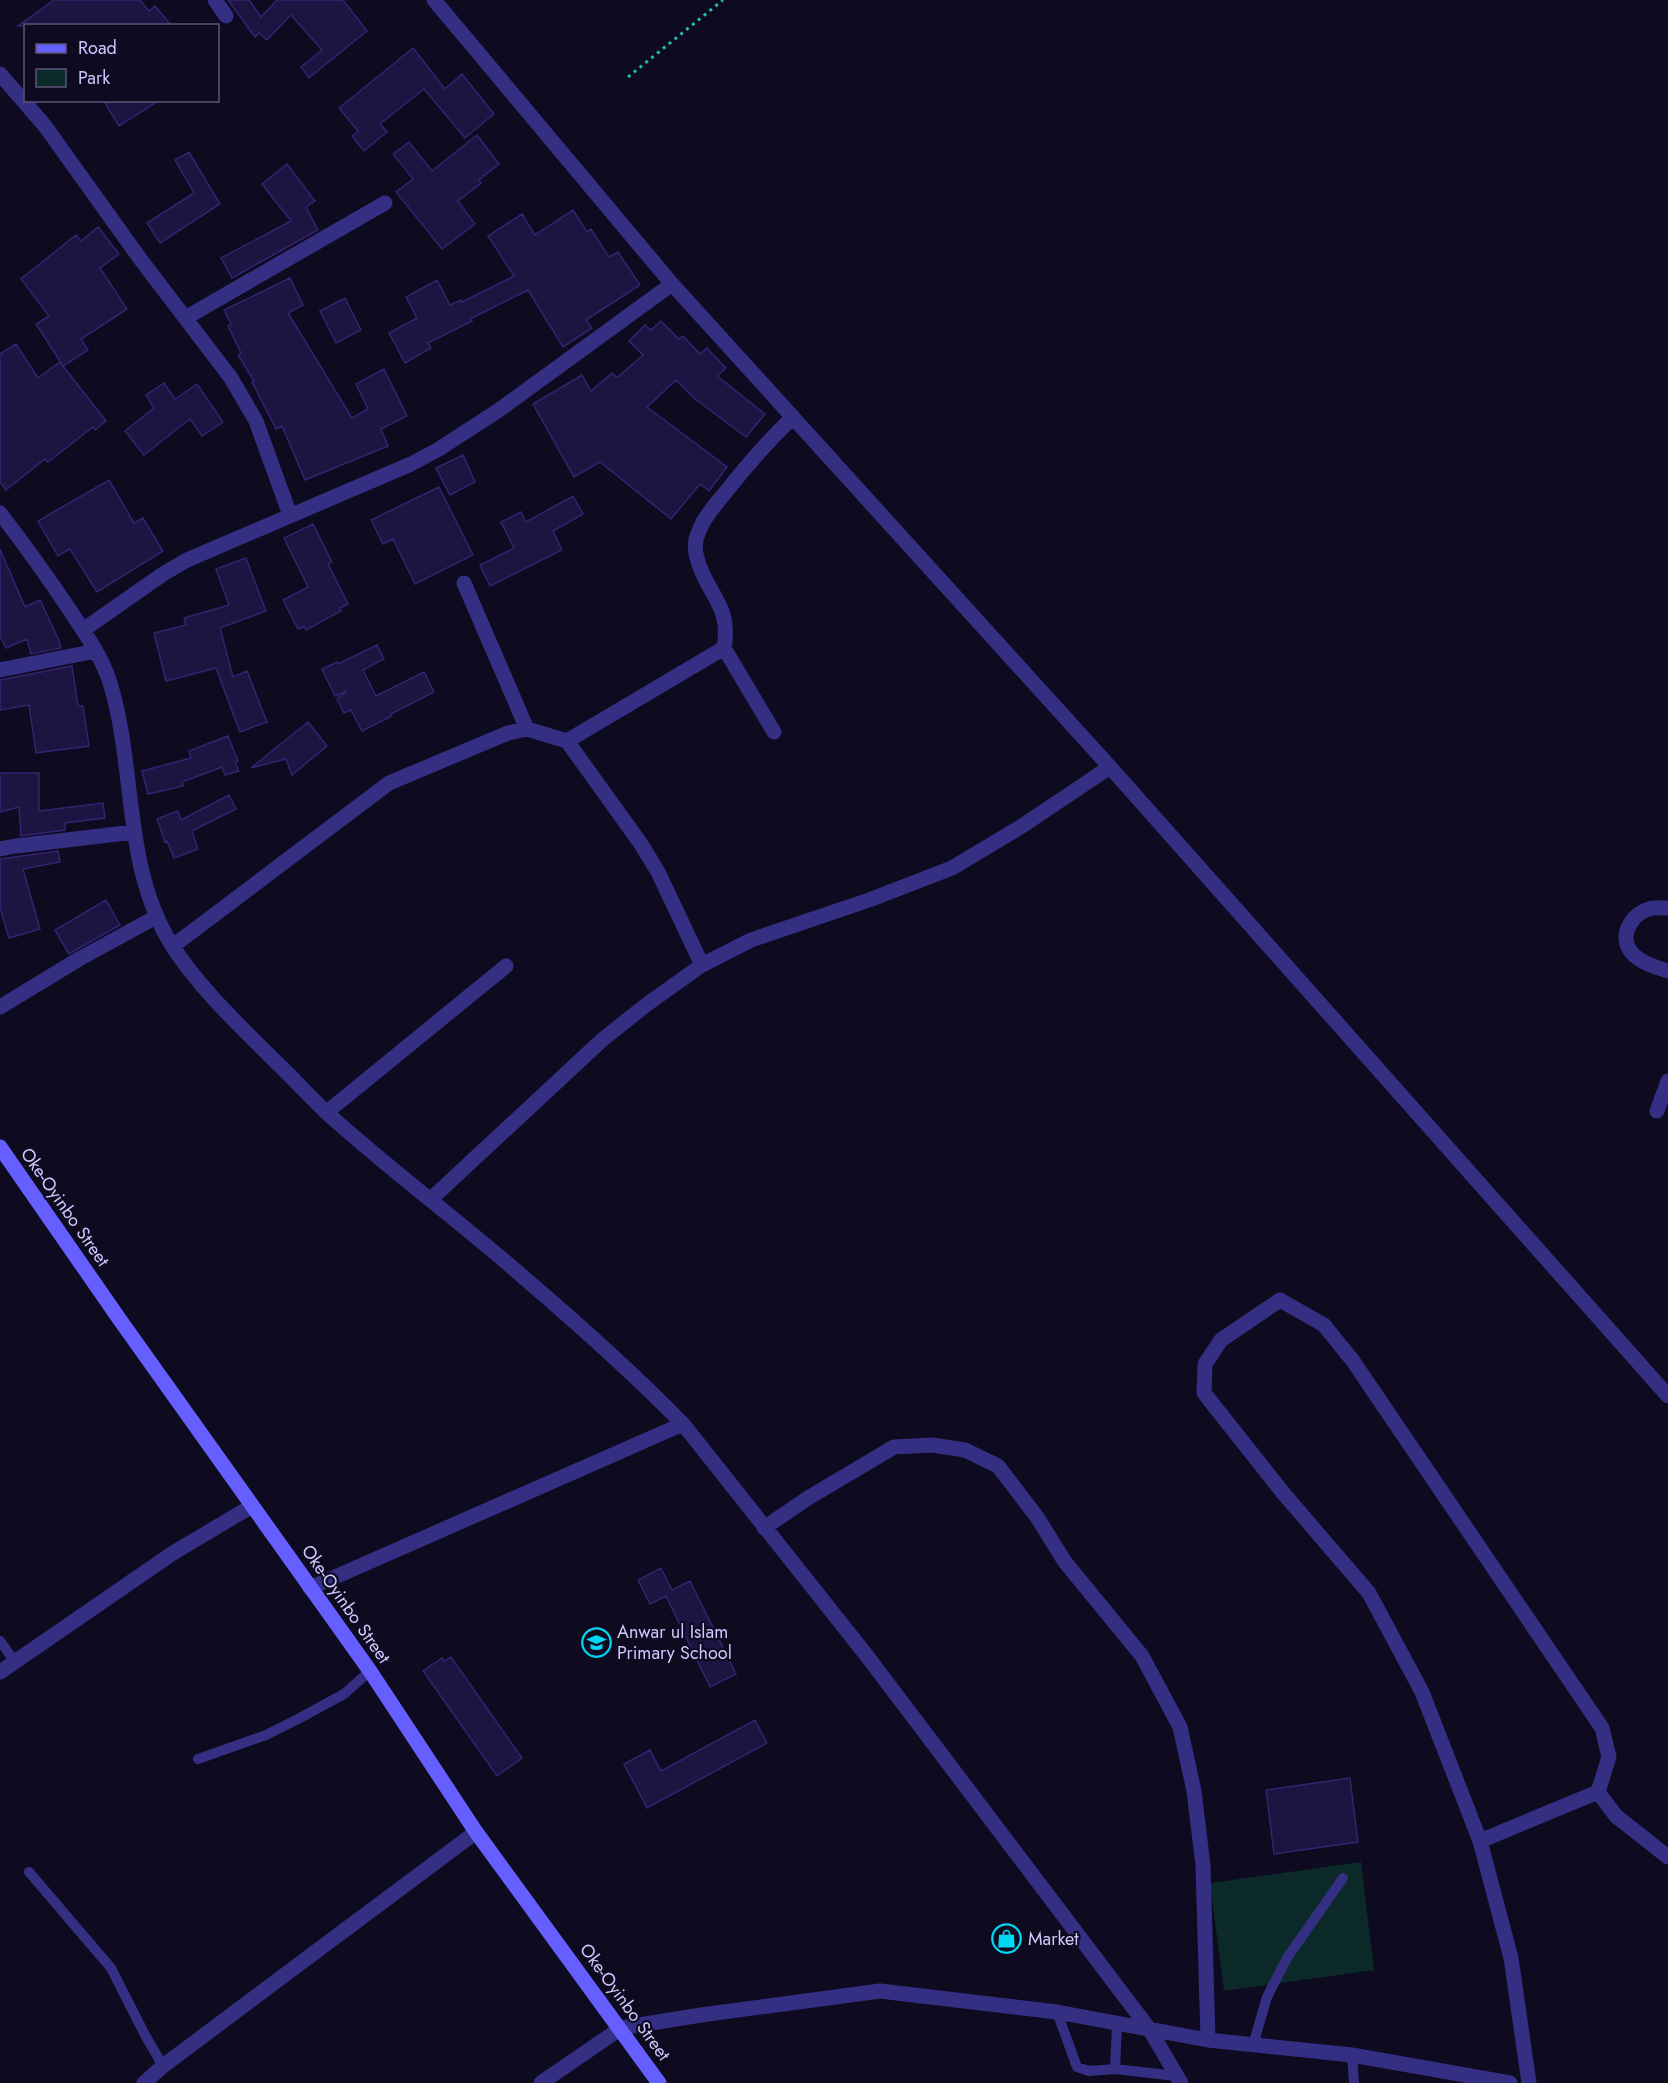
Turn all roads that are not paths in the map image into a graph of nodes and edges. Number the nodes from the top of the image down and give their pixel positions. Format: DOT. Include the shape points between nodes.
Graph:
graph roads {
  1 [pos="215,0"];
  2 [pos="434,0"];
  3 [pos="226,16"];
  4 [pos="0,74"];
  5 [pos="24,102"];
  6 [pos="24,102"];
  7 [pos="385,203"];
  8 [pos="672,284"];
  9 [pos="187,317"];
  10 [pos="793,417"];
  11 [pos="0,513"];
  12 [pos="290,515"];
  13 [pos="464,583"];
  14 [pos="84,630"];
  15 [pos="724,648"];
  16 [pos="96,651"];
  17 [pos="0,670"];
  18 [pos="527,729"];
  19 [pos="774,732"];
  20 [pos="567,741"];
  21 [pos="1110,767"];
  22 [pos="134,832"];
  23 [pos="0,849"];
  24 [pos="1668,908"];
  25 [pos="156,917"];
  26 [pos="172,946"];
  27 [pos="702,965"];
  28 [pos="506,966"];
  29 [pos="1668,971"];
  30 [pos="0,1007"];
  31 [pos="1668,1081"];
  32 [pos="1657,1111"];
  33 [pos="327,1112"];
  34 [pos="0,1147"];
  35 [pos="431,1199"];
  36 [pos="1668,1396"];
  37 [pos="683,1424"];
  38 [pos="252,1506"];
  39 [pos="764,1528"];
  40 [pos="310,1588"];
  41 [pos="0,1641"];
  42 [pos="15,1662"];
  43 [pos="370,1671"];
  44 [pos="0,1672"];
  45 [pos="198,1759"];
  46 [pos="1598,1792"];
  47 [pos="476,1832"];
  48 [pos="1480,1841"];
  49 [pos="1668,1857"];
  50 [pos="29,1872"];
  51 [pos="1343,1878"];
  52 [pos="1057,2012"];
  53 [pos="1117,2024"];
  54 [pos="621,2028"];
  55 [pos="1150,2030"];
  56 [pos="1208,2040"];
  57 [pos="1253,2044"];
  58 [pos="1352,2055"];
  59 [pos="163,2066"];
  60 [pos="1115,2069"];
  61 [pos="1178,2079"];
  62 [pos="1476,2080"];
  63 [pos="144,2083"];
  64 [pos="541,2083"];
  65 [pos="660,2083"];
  66 [pos="1354,2083"];
  67 [pos="1510,2083"];
  68 [pos="1529,2083"];
  1 -- 3 [label="street"];
  2 -- 8 [label="street"];
  4 -- 6 [label="street"];
  5 -- 9 [label="street"];
  7 -- 9 [label="street"];
  8 -- 10 [label="street"];
  8 -- 12 [label="street" via="440,449"];
  9 -- 12 [label="street" via="256,421"];
  10 -- 15 [label="street" via="757,453 699,529 695,543 697,558 724,614"];
  10 -- 21 [label="street"];
  11 -- 14 [label="street"];
  12 -- 14 [label="street" via="187,560"];
  13 -- 18 [label="street"];
  14 -- 16 [label="street"];
  15 -- 19 [label="street"];
  15 -- 20 [label="street"];
  16 -- 17 [label="street"];
  16 -- 22 [label="street" via="111,683 118,713"];
  18 -- 20 [label="street"];
  18 -- 26 [label="street" via="508,733 389,783"];
  20 -- 27 [label="street" via="658,872"];
  21 -- 27 [label="street" via="952,868 751,940"];
  21 -- 36 [label="street"];
  22 -- 23 [label="street"];
  22 -- 25 [label="street"];
  24 -- 29 [label="street" via="1641,912 1630,923 1626,935 1635,956"];
  25 -- 26 [label="street"];
  25 -- 30 [label="street"];
  26 -- 33 [label="street" via="225,1010"];
  27 -- 35 [label="street" via="602,1040"];
  28 -- 33 [label="street"];
  31 -- 32 [label="street"];
  33 -- 35 [label="street"];
  34 -- 38 [label="main road, Oke-Oyinbo Street"];
  35 -- 37 [label="street" via="524,1277"];
  37 -- 39 [label="street"];
  37 -- 40 [label="street"];
  38 -- 40 [label="main road, Oke-Oyinbo Street"];
  38 -- 42 [label="street" via="173,1553"];
  39 -- 55 [label="street" via="867,1656"];
  39 -- 56 [label="street" via="894,1447 932,1445 965,1450 998,1466 1065,1562 1142,1656 1180,1727 1194,1791 1203,1865"];
  40 -- 43 [label="main road, Oke-Oyinbo Street"];
  41 -- 42 [label="lane"];
  42 -- 44 [label="street"];
  43 -- 45 [label="lane" via="344,1694 298,1719"];
  43 -- 47 [label="main road, Oke-Oyinbo Street"];
  46 -- 48 [label="street"];
  46 -- 48 [label="street" via="1609,1757 1602,1728 1353,1361 1324,1325 1280,1300 1221,1340 1204,1364 1204,1393 1369,1593 1422,1692"];
  46 -- 49 [label="street" via="1616,1816"];
  47 -- 54 [label="main road, Oke-Oyinbo Street"];
  47 -- 59 [label="street"];
  48 -- 68 [label="street" via="1511,1958"];
  50 -- 59 [label="lane" via="111,1968"];
  51 -- 57 [label="lane" via="1287,1958 1267,1997"];
  52 -- 53 [label="street"];
  52 -- 54 [label="street" via="880,1990"];
  52 -- 60 [label="lane" via="1077,2067 1089,2071"];
  53 -- 55 [label="street"];
  53 -- 60 [label="lane"];
  54 -- 64 [label="street"];
  54 -- 65 [label="main road, Oke-Oyinbo Street"];
  55 -- 56 [label="street"];
  55 -- 61 [label="street"];
  56 -- 57 [label="street"];
  57 -- 58 [label="street"];
  58 -- 62 [label="street"];
  58 -- 66 [label="lane"];
  59 -- 63 [label="street"];
  60 -- 61 [label="lane"];
  62 -- 67 [label="street"];
}
